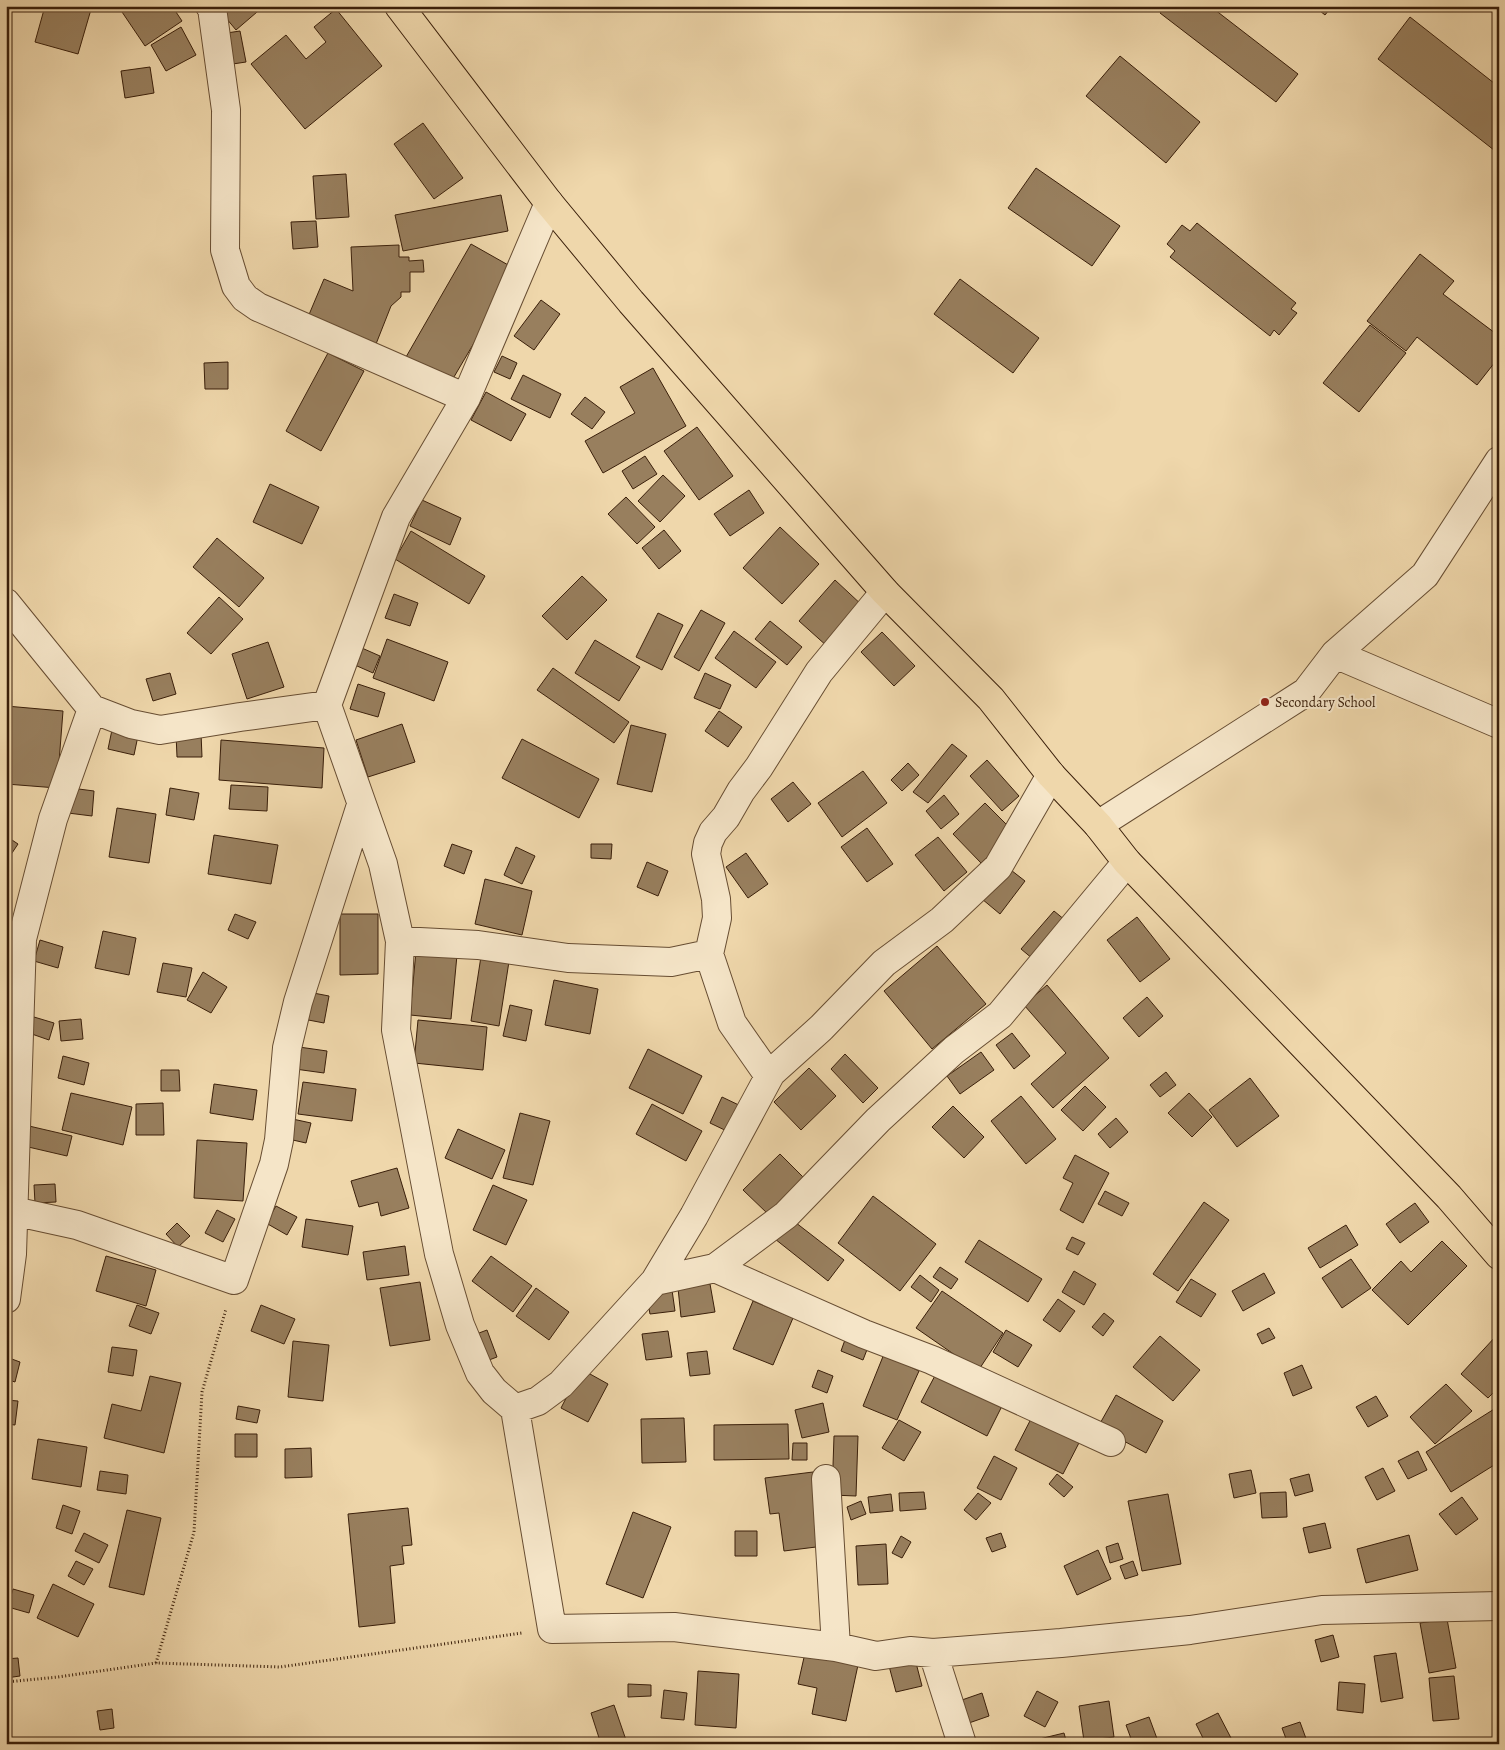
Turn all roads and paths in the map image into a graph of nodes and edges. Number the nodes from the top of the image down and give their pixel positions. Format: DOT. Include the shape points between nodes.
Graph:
graph roads {
  1 [pos="210,6"];
  2 [pos="399,6"];
  3 [pos="549,203"];
  4 [pos="466,398"];
  5 [pos="1499,461"];
  6 [pos="885,592"];
  7 [pos="6,604"];
  8 [pos="1335,654"];
  9 [pos="327,705"];
  10 [pos="92,709"];
  11 [pos="1499,724"];
  12 [pos="1051,774"];
  13 [pos="361,806"];
  14 [pos="1098,825"];
  15 [pos="1127,862"];
  16 [pos="400,941"];
  17 [pos="709,954"];
  18 [pos="769,1076"];
  19 [pos="13,1211"];
  20 [pos="1499,1255"];
  21 [pos="715,1268"];
  22 [pos="234,1280"];
  23 [pos="655,1281"];
  24 [pos="6,1299"];
  25 [pos="515,1409"];
  26 [pos="1111,1442"];
  27 [pos="826,1479"];
  28 [pos="1499,1606"];
  29 [pos="552,1629"];
  30 [pos="836,1647"];
  31 [pos="933,1653"];
  32 [pos="156,1663"];
  33 [pos="6,1682"];
  34 [pos="962,1744"];
  1 -- 4 [label="street" via="226,110 225,250 236,286 258,307"];
  2 -- 3 [label="main road"];
  3 -- 4 [label="street"];
  3 -- 6 [label="main road" via="637,310"];
  4 -- 9 [label="street" via="396,517"];
  5 -- 8 [label="street" via="1425,575"];
  6 -- 12 [label="main road" via="991,699"];
  6 -- 17 [label="street" via="819,672 708,842 706,854 717,918"];
  7 -- 10 [label="street"];
  8 -- 11 [label="street"];
  8 -- 14 [label="street" via="1306,692"];
  9 -- 10 [label="street" via="160,730 131,724"];
  9 -- 13 [label="street"];
  10 -- 19 [label="street" via="53,819 22,939"];
  12 -- 14 [label="main road"];
  12 -- 18 [label="street" via="998,867 942,920 884,963"];
  13 -- 16 [label="street" via="383,864"];
  13 -- 22 [label="street" via="298,1002 287,1048 274,1164"];
  14 -- 15 [label="main road"];
  15 -- 20 [label="main road" via="1449,1197"];
  15 -- 21 [label="street" via="1000,1014 954,1050 885,1114 786,1215"];
  16 -- 17 [label="street" via="478,945 568,958 672,962"];
  16 -- 25 [label="street" via="396,1030 439,1254 460,1325 480,1373 494,1391"];
  17 -- 18 [label="street" via="732,1024"];
  18 -- 23 [label="street"];
  19 -- 22 [label="street" via="77,1225"];
  19 -- 24 [label="street"];
  21 -- 23 [label="street"];
  21 -- 26 [label="street" via="864,1334 932,1360"];
  22 -- 32 [label="path" via="202,1392 194,1532"];
  23 -- 25 [label="street" via="561,1384 538,1402"];
  25 -- 29 [label="street"];
  27 -- 30 [label="street"];
  28 -- 31 [label="street" via="1322,1610 1190,1630"];
  29 -- 30 [label="street" via="674,1627"];
  29 -- 32 [label="path" via="280,1667"];
  30 -- 31 [label="street" via="876,1656 910,1651"];
  31 -- 34 [label="street"];
  32 -- 33 [label="path"];
}
